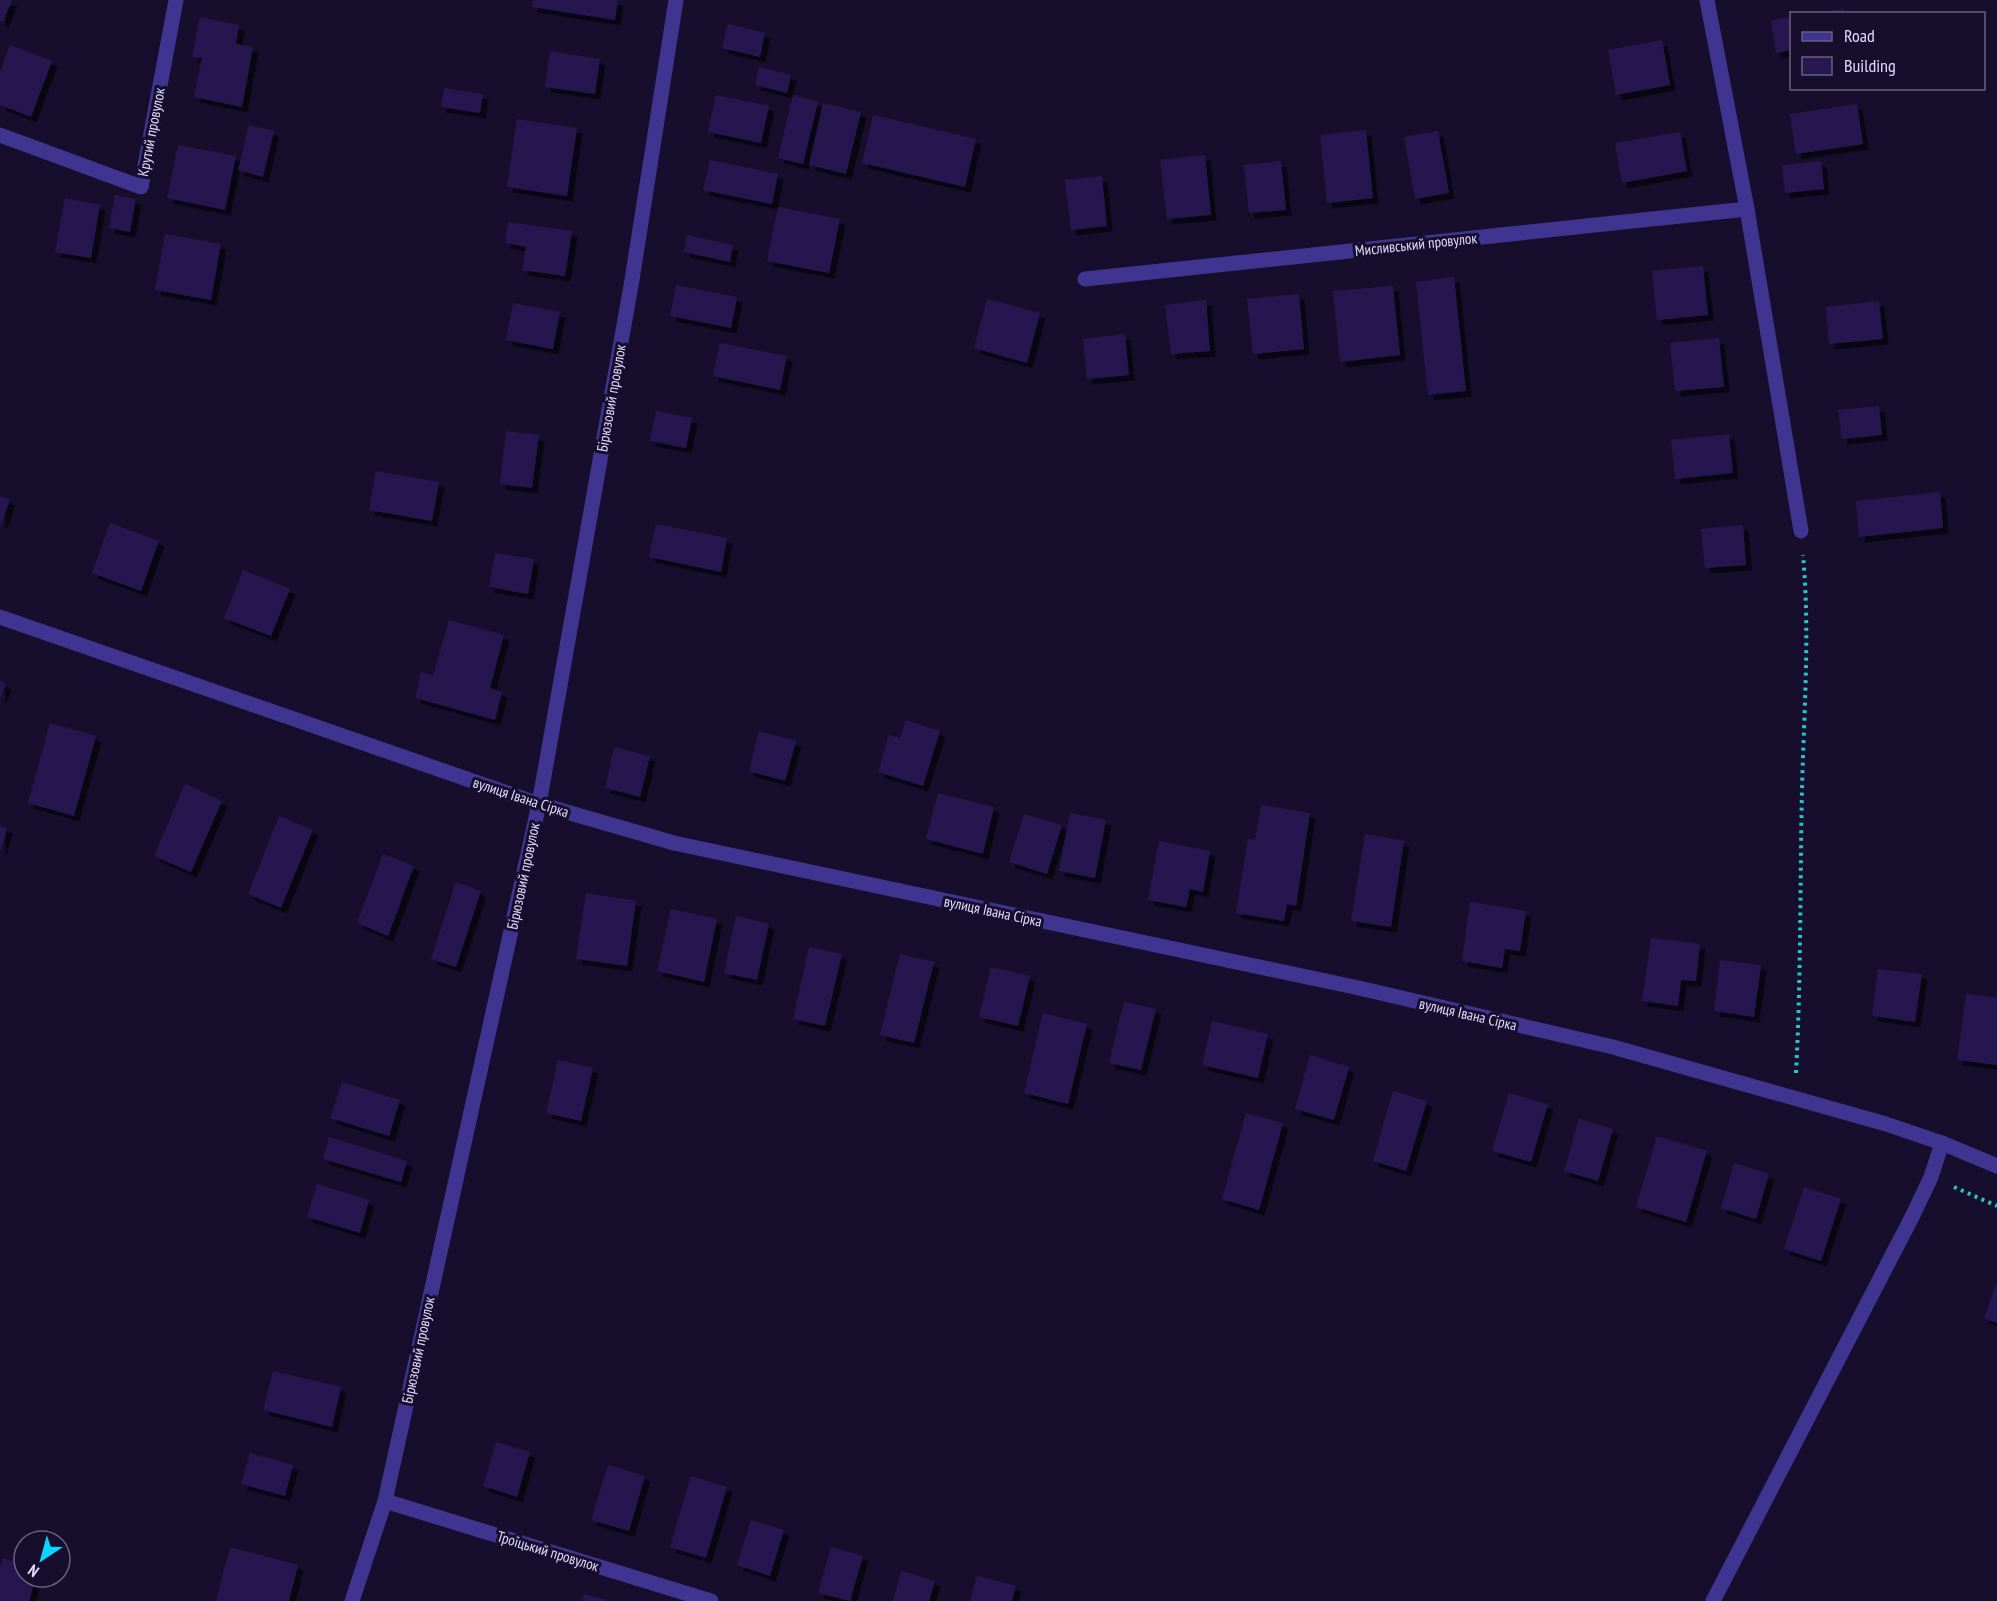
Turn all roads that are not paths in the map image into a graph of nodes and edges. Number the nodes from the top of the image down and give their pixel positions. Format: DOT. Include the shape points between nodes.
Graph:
graph roads {
  1 [pos="176,0"];
  2 [pos="676,0"];
  3 [pos="1707,0"];
  4 [pos="0,135"];
  5 [pos="1748,209"];
  6 [pos="1085,279"];
  7 [pos="1801,531"];
  8 [pos="0,617"];
  9 [pos="539,804"];
  10 [pos="1942,1143"];
  11 [pos="1997,1166"];
  12 [pos="385,1501"];
  13 [pos="352,1601"];
  14 [pos="711,1601"];
  15 [pos="1713,1601"];
  1 -- 4 [label="street, Крутий провулок" via="141,187"];
  2 -- 9 [label="street, Бірюзовий провулок" via="632,280"];
  3 -- 5 [label="street"];
  5 -- 6 [label="street, Мисливський провулок"];
  5 -- 7 [label="street"];
  8 -- 9 [label="street, вулиця Івана Сірка"];
  9 -- 10 [label="street, вулиця Івана Сірка" via="674,843 1359,988 1613,1047"];
  9 -- 12 [label="street, Бірюзовий провулок"];
  10 -- 11 [label="street, вулиця Івана Сірка"];
  10 -- 15 [label="street" via="1908,1225"];
  12 -- 13 [label="street, Бірюзовий провулок"];
  12 -- 14 [label="street, Троїцький провулок"];
}
